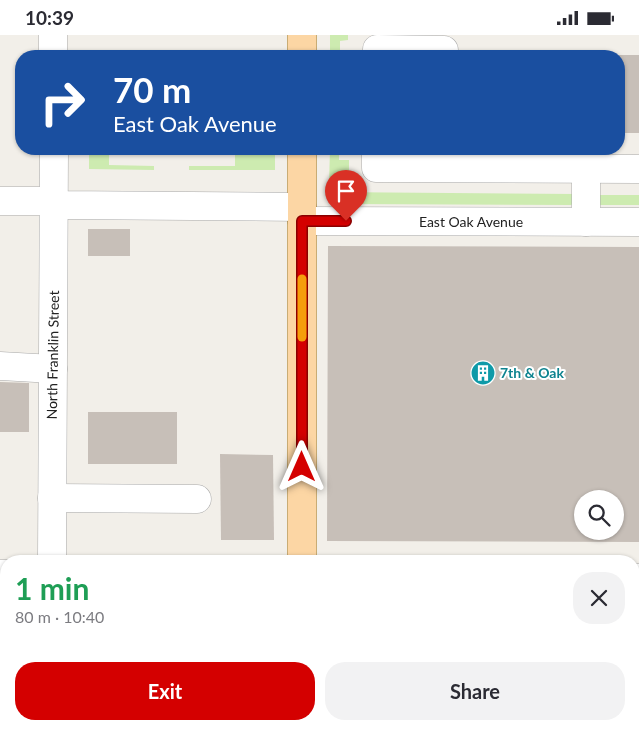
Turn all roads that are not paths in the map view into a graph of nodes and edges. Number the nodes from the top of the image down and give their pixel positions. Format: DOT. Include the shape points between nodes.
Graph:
graph roads {
  1 [pos="53,35"];
  2 [pos="302,35"];
  3 [pos="53,50"];
  4 [pos="302,50"];
  5 [pos="377,50"];
  6 [pos="444,50"];
  7 [pos="54,155"];
  8 [pos="302,155"];
  9 [pos="376,155"];
  10 [pos="444,159"];
  11 [pos="586,169"];
  12 [pos="639,169"];
  13 [pos="0,201"];
  14 [pos="54,201"];
  15 [pos="302,214"];
  16 [pos="586,222"];
  17 [pos="639,222"];
  18 [pos="0,366"];
  19 [pos="53,369"];
  20 [pos="52,498"];
  21 [pos="197,499"];
  22 [pos="52,555"];
  23 [pos="302,555"];
  1 -- 3 [label="street"];
  2 -- 4 [label="main road"];
  5 -- 6 [label="street"];
  7 -- 14 [label="street, North Franklin Street"];
  8 -- 15 [label="main road"];
  9 -- 10 [label="street" via="376,168"];
  10 -- 11 [label="street"];
  11 -- 12 [label="street"];
  11 -- 16 [label="street"];
  13 -- 14 [label="street, East Oak Avenue"];
  14 -- 15 [label="street, East Oak Avenue" via="59,205"];
  14 -- 19 [label="street, North Franklin Street"];
  15 -- 16 [label="street, East Oak Avenue"];
  15 -- 23 [label="main road"];
  16 -- 17 [label="street, East Oak Avenue"];
  18 -- 19 [label="street"];
  19 -- 20 [label="street, North Franklin Street"];
  20 -- 21 [label="street"];
  20 -- 22 [label="street, North Franklin Street"];
}
